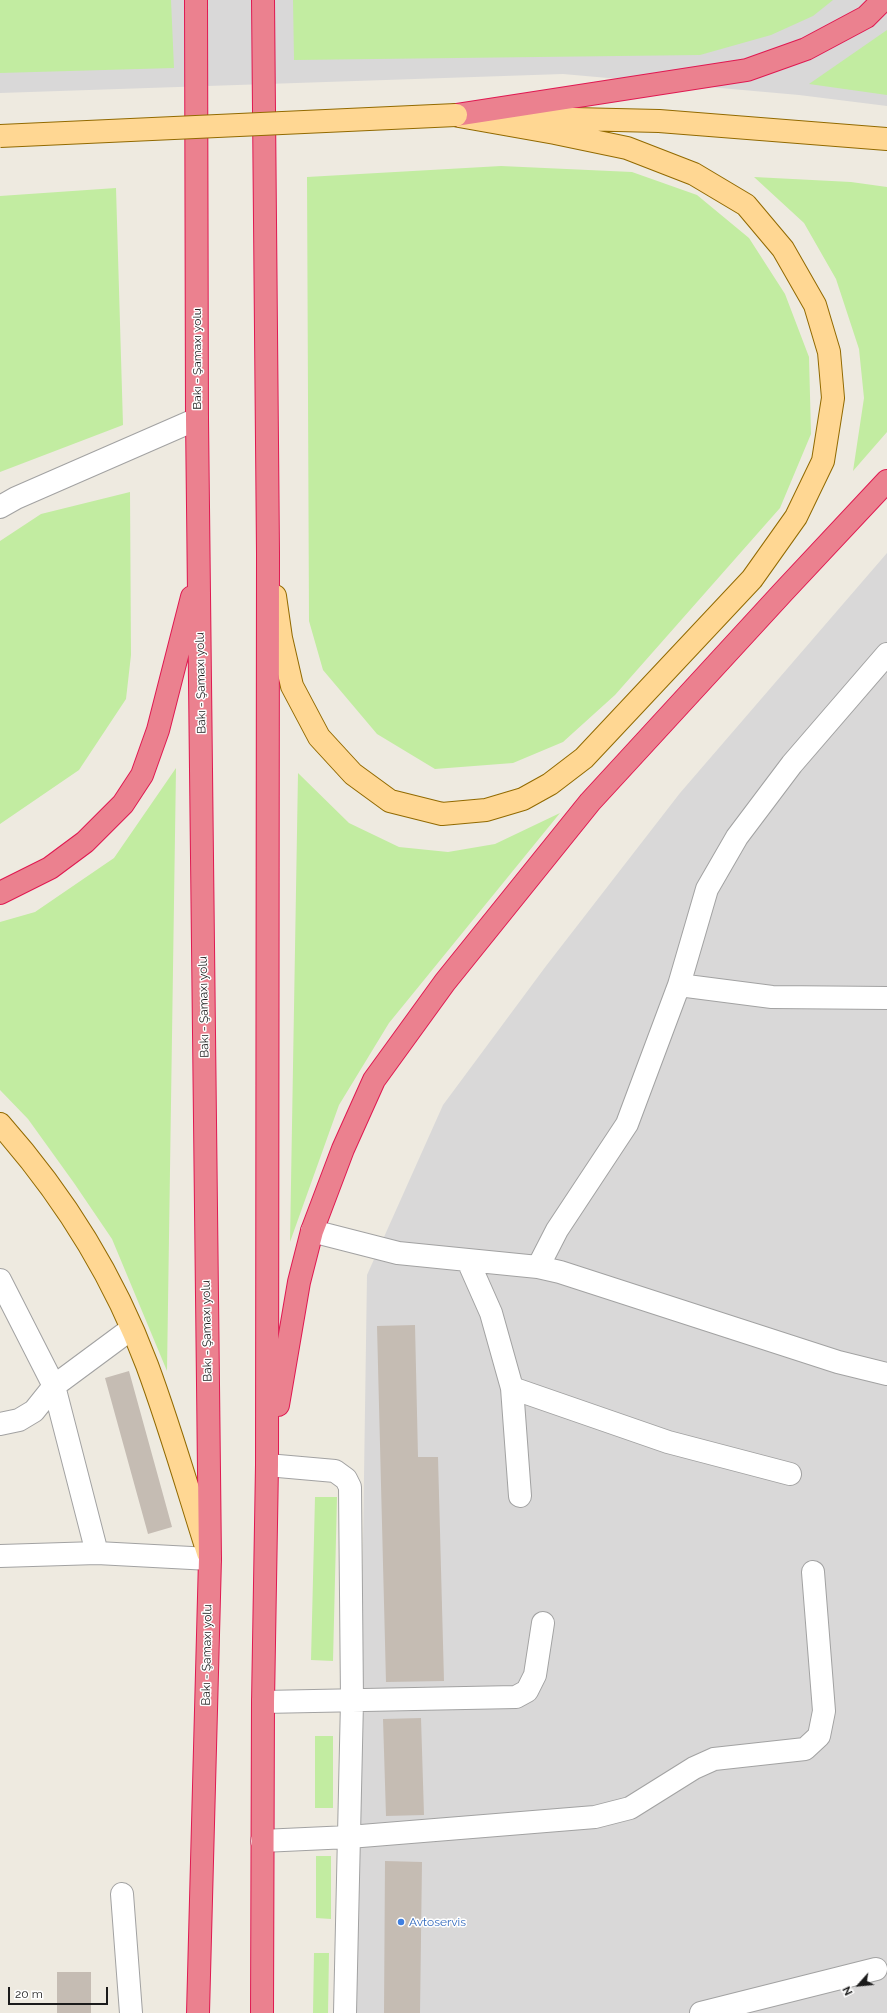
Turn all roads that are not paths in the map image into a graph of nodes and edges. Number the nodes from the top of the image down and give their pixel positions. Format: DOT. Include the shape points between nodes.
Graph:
graph roads {
  1 [pos="196,0"];
  2 [pos="264,0"];
  3 [pos="883,0"];
  4 [pos="456,115"];
  5 [pos="0,136"];
  6 [pos="887,139"];
  7 [pos="197,419"];
  8 [pos="887,481"];
  9 [pos="0,507"];
  10 [pos="268,552"];
  11 [pos="200,567"];
  12 [pos="887,654"];
  13 [pos="0,893"];
  14 [pos="680,985"];
  15 [pos="887,998"];
  16 [pos="0,1124"];
  17 [pos="312,1231"];
  18 [pos="468,1261"];
  19 [pos="538,1267"];
  20 [pos="0,1280"];
  21 [pos="131,1329"];
  22 [pos="887,1374"];
  23 [pos="54,1386"];
  24 [pos="512,1388"];
  25 [pos="0,1424"];
  26 [pos="267,1465"];
  27 [pos="790,1474"];
  28 [pos="520,1496"];
  29 [pos="97,1553"];
  30 [pos="0,1556"];
  31 [pos="210,1558"];
  32 [pos="813,1572"];
  33 [pos="543,1623"];
  34 [pos="352,1701"];
  35 [pos="263,1702"];
  36 [pos="349,1837"];
  37 [pos="262,1841"];
  38 [pos="122,1894"];
  39 [pos="876,1969"];
  40 [pos="131,2013"];
  41 [pos="198,2013"];
  42 [pos="262,2013"];
  43 [pos="345,2013"];
  44 [pos="701,2013"];
  1 -- 7 [label="highway, Bakı - Şamaxı yolu"];
  2 -- 10 [label="highway"];
  3 -- 4 [label="highway" via="866,17 806,49 747,70"];
  4 -- 5 [label="main road, bridge"];
  4 -- 6 [label="main road" via="659,121"];
  4 -- 10 [label="main road" via="627,148 694,174 746,205 783,249 815,305 829,352 833,398 823,461 796,517 752,579 584,758 550,784 523,799 486,810 442,814 390,801 353,774 318,737 292,686 281,638"];
  7 -- 9 [label="street"];
  7 -- 11 [label="highway, Bakı - Şamaxı yolu"];
  8 -- 17 [label="highway" via="590,802 445,982 374,1080 343,1149"];
  10 -- 26 [label="highway"];
  11 -- 13 [label="highway" via="158,730 142,775 123,804 85,842 50,868"];
  11 -- 31 [label="highway, Bakı - Şamaxı yolu"];
  12 -- 14 [label="street" via="792,764 737,837 707,889"];
  14 -- 15 [label="street" via="772,997"];
  14 -- 19 [label="street" via="627,1124 557,1230"];
  16 -- 21 [label="main road" via="74,1220 105,1272"];
  17 -- 18 [label="street" via="398,1253"];
  17 -- 26 [label="highway" via="299,1282"];
  18 -- 19 [label="street"];
  18 -- 24 [label="street" via="491,1313"];
  19 -- 22 [label="street" via="838,1362"];
  20 -- 23 [label="street"];
  21 -- 23 [label="street"];
  21 -- 31 [label="main road" via="147,1365"];
  23 -- 25 [label="street" via="34,1411 18,1420"];
  23 -- 29 [label="street"];
  24 -- 27 [label="street" via="668,1442"];
  24 -- 28 [label="street"];
  26 -- 34 [label="street" via="335,1471 346,1479 350,1487"];
  26 -- 35 [label="highway"];
  29 -- 30 [label="street"];
  29 -- 31 [label="street"];
  31 -- 41 [label="highway, Bakı - Şamaxı yolu"];
  32 -- 36 [label="street" via="824,1711 819,1736 805,1750 714,1759 694,1768 630,1808 595,1817"];
  33 -- 34 [label="street" via="535,1675 528,1691 516,1697"];
  34 -- 35 [label="street"];
  34 -- 36 [label="street"];
  35 -- 37 [label="highway"];
  36 -- 37 [label="street"];
  36 -- 43 [label="street"];
  37 -- 42 [label="highway"];
  38 -- 40 [label="street"];
  39 -- 44 [label="street"];
}
